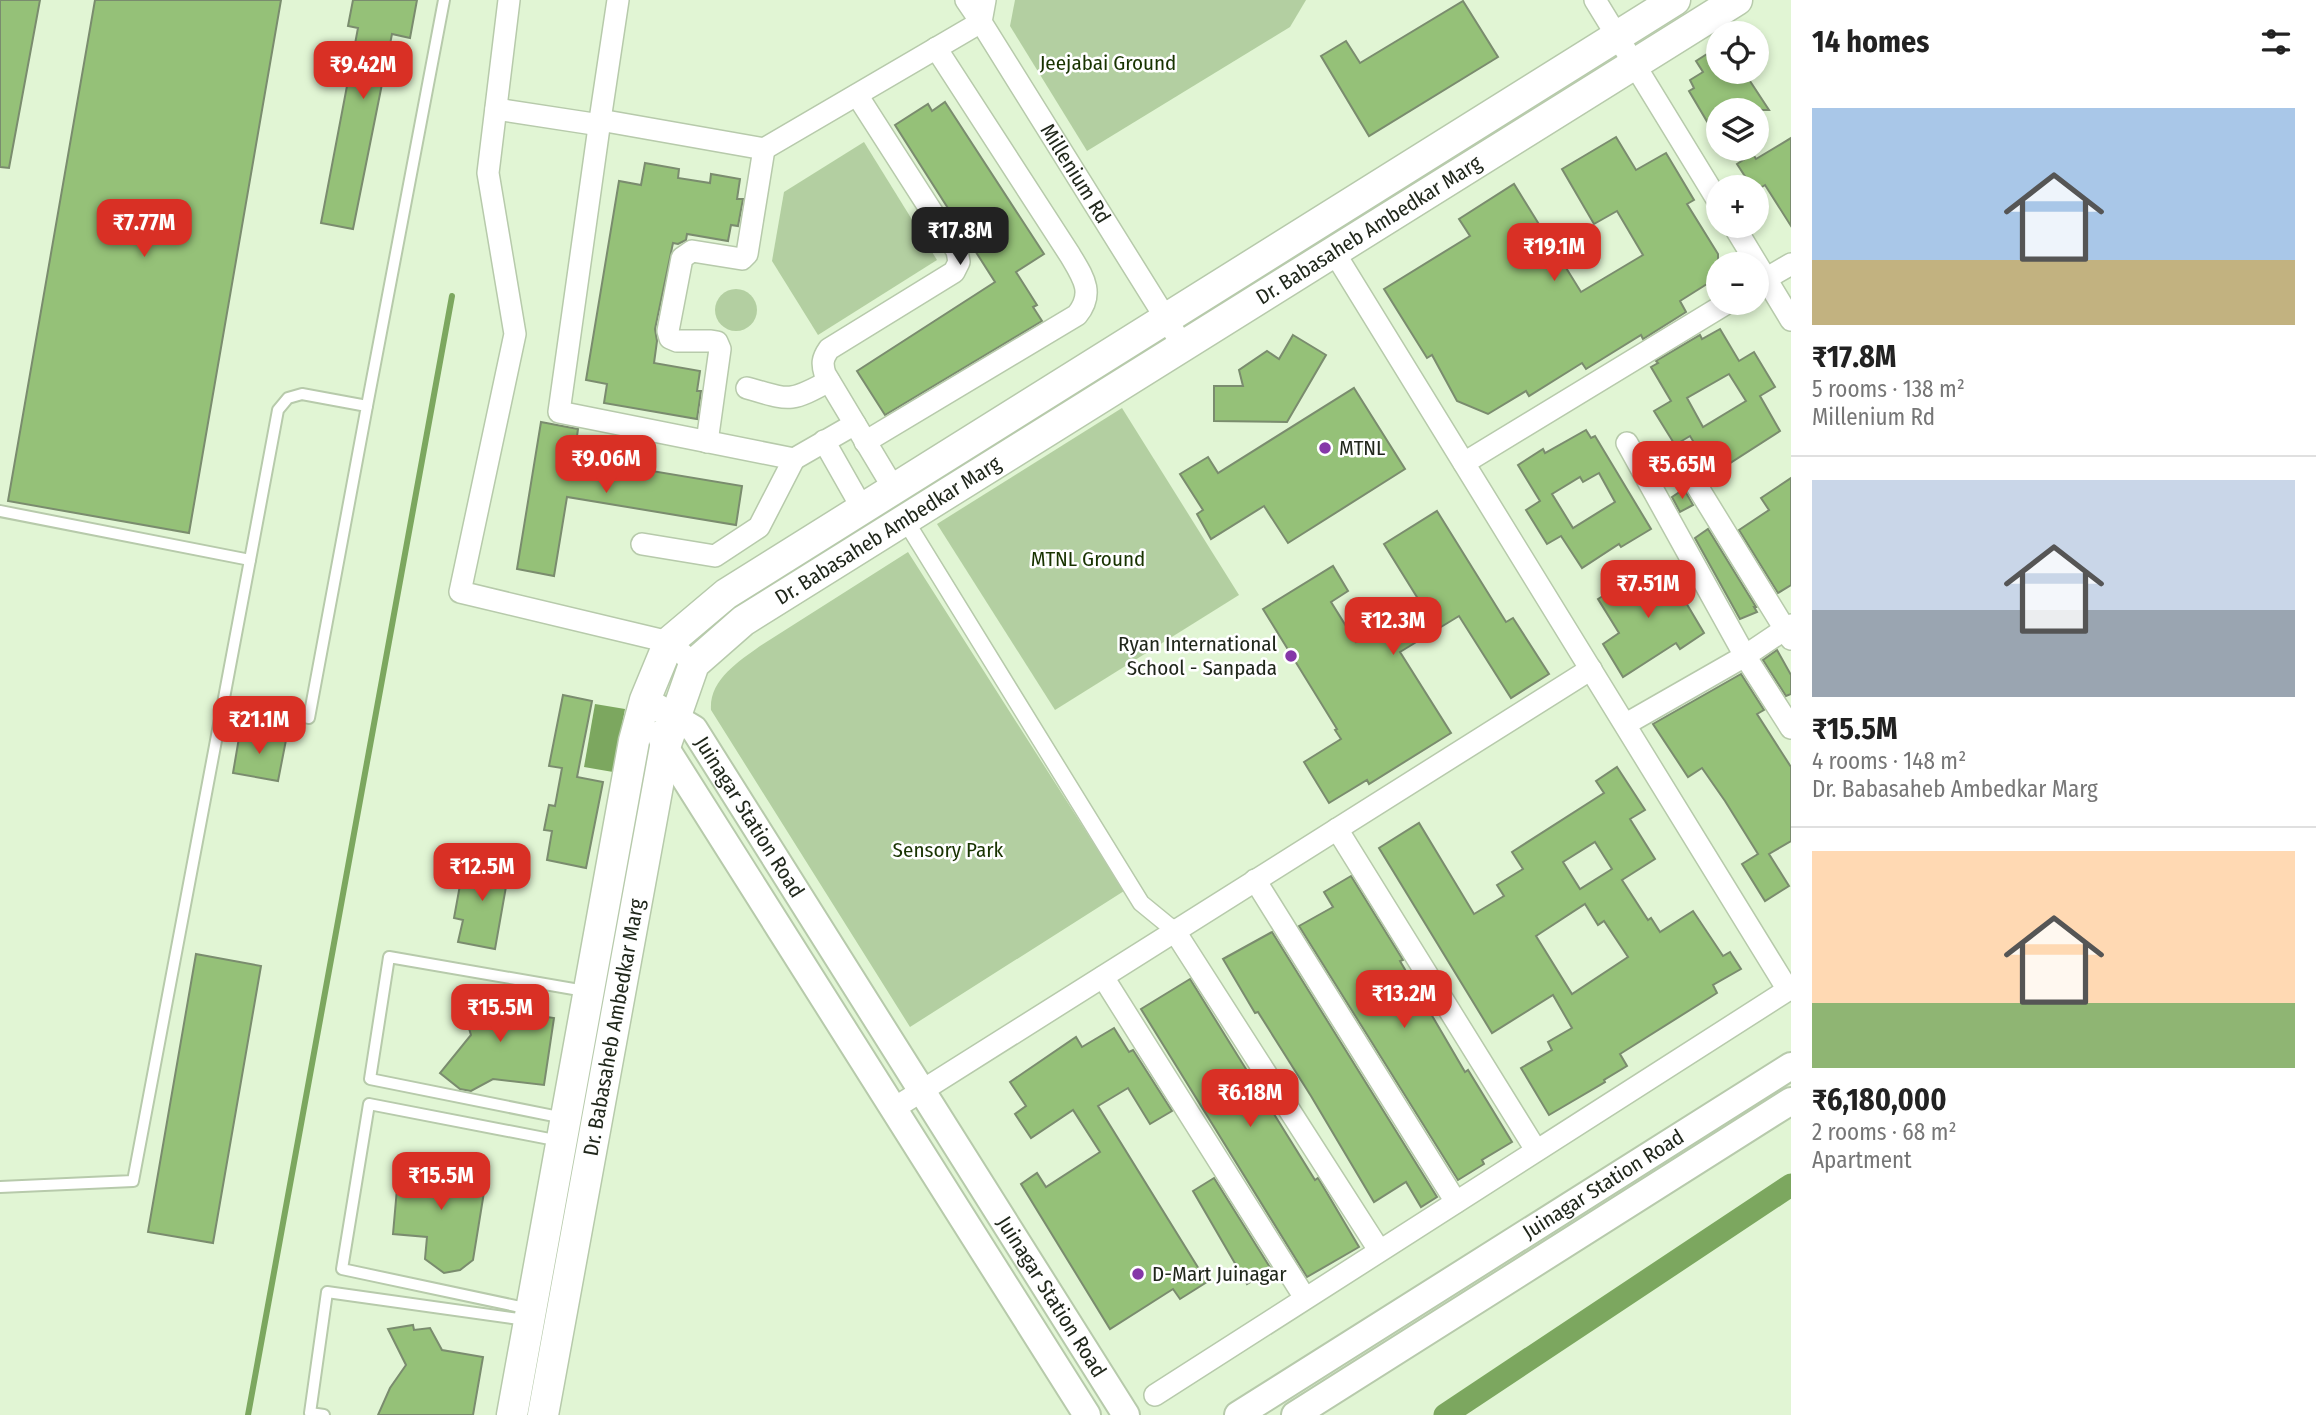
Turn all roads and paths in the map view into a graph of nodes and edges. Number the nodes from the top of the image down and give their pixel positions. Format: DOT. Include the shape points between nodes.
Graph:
graph roads {
  1 [pos="444,0"];
  2 [pos="509,0"];
  3 [pos="618,0"];
  4 [pos="967,0"];
  5 [pos="985,0"];
  6 [pos="1595,0"];
  7 [pos="1675,0"];
  8 [pos="1737,0"];
  9 [pos="981,22"];
  10 [pos="1618,36"];
  11 [pos="936,48"];
  12 [pos="1635,64"];
  13 [pos="856,95"];
  14 [pos="496,109"];
  15 [pos="600,122"];
  16 [pos="764,149"];
  17 [pos="1706,181"];
  18 [pos="1334,251"];
  19 [pos="1791,264"];
  20 [pos="1769,276"];
  21 [pos="1769,291"];
  22 [pos="1707,315"];
  23 [pos="1167,318"];
  24 [pos="1791,320"];
  25 [pos="1183,346"];
  26 [pos="829,381"];
  27 [pos="747,388"];
  28 [pos="367,407"];
  29 [pos="860,433"];
  30 [pos="824,441"];
  31 [pos="707,442"];
  32 [pos="1627,443"];
  33 [pos="794,459"];
  34 [pos="1464,463"];
  35 [pos="1684,465"];
  36 [pos="894,489"];
  37 [pos="862,508"];
  38 [pos="0,511"];
  39 [pos="905,520"];
  40 [pos="642,544"];
  41 [pos="250,560"];
  42 [pos="1789,631"];
  43 [pos="669,642"];
  44 [pos="1745,656"];
  45 [pos="694,664"];
  46 [pos="1591,669"];
  47 [pos="645,700"];
  48 [pos="244,705"];
  49 [pos="676,718"];
  50 [pos="1626,724"];
  51 [pos="1791,728"];
  52 [pos="666,747"];
  53 [pos="1337,829"];
  54 [pos="1255,880"];
  55 [pos="1174,930"];
  56 [pos="1103,977"];
  57 [pos="1789,989"];
  58 [pos="588,992"];
  59 [pos="1791,1066"];
  60 [pos="922,1091"];
  61 [pos="1791,1101"];
  62 [pos="894,1109"];
  63 [pos="562,1130"];
  64 [pos="1536,1150"];
  65 [pos="0,1187"];
  66 [pos="1456,1202"];
  67 [pos="541,1247"];
  68 [pos="1380,1250"];
  69 [pos="573,1253"];
  70 [pos="1305,1298"];
  71 [pos="530,1315"];
  72 [pos="1155,1395"];
  73 [pos="324,1415"];
  74 [pos="512,1415"];
  75 [pos="543,1415"];
  76 [pos="1087,1415"];
  77 [pos="1126,1415"];
  78 [pos="1238,1415"];
  79 [pos="1295,1415"];
  1 -- 28 [label="lane"];
  2 -- 14 [label="street"];
  3 -- 15 [label="street"];
  4 -- 9 [label="street, Millenium Rd"];
  5 -- 9 [label="street"];
  6 -- 10 [label="street"];
  7 -- 10 [label="main road, Dr. Babasaheb Ambedkar Marg"];
  8 -- 12 [label="main road, Dr. Babasaheb Ambedkar Marg"];
  9 -- 11 [label="street"];
  9 -- 23 [label="street, Millenium Rd"];
  10 -- 12 [label="street"];
  10 -- 23 [label="main road, Dr. Babasaheb Ambedkar Marg"];
  11 -- 13 [label="street"];
  11 -- 29 [label="street" via="1083,277 1085,306 1070,320"];
  12 -- 17 [label="street"];
  12 -- 18 [label="main road, Dr. Babasaheb Ambedkar Marg"];
  13 -- 16 [label="street"];
  13 -- 26 [label="street" via="957,251 959,262 954,272 829,349 822,364"];
  14 -- 15 [label="street"];
  14 -- 43 [label="street" via="488,173 515,334 460,592"];
  15 -- 16 [label="street"];
  15 -- 31 [label="street" via="559,412"];
  16 -- 31 [label="street" via="747,254 742,259 692,251 682,258 670,338 717,342 720,349"];
  18 -- 25 [label="main road, Dr. Babasaheb Ambedkar Marg"];
  18 -- 34 [label="street"];
  19 -- 20 [label="street"];
  21 -- 24 [label="street"];
  22 -- 34 [label="street"];
  23 -- 25 [label="street, Millenium Rd"];
  23 -- 36 [label="main road, Dr. Babasaheb Ambedkar Marg"];
  25 -- 39 [label="main road, Dr. Babasaheb Ambedkar Marg"];
  26 -- 27 [label="street" via="793,398"];
  26 -- 29 [label="street"];
  28 -- 41 [label="lane" via="302,394 288,398 278,411"];
  28 -- 48 [label="lane" via="309,718"];
  29 -- 30 [label="street"];
  29 -- 36 [label="street"];
  30 -- 33 [label="street"];
  30 -- 37 [label="street"];
  31 -- 33 [label="street"];
  32 -- 44 [label="street"];
  33 -- 40 [label="street" via="759,527 715,556"];
  34 -- 46 [label="street"];
  35 -- 42 [label="street"];
  36 -- 37 [label="main road, Dr. Babasaheb Ambedkar Marg"];
  37 -- 43 [label="main road, Dr. Babasaheb Ambedkar Marg" via="726,594"];
  38 -- 41 [label="lane"];
  39 -- 45 [label="main road, Dr. Babasaheb Ambedkar Marg" via="743,621"];
  39 -- 55 [label="street" via="1141,903"];
  41 -- 65 [label="lane" via="133,1181"];
  42 -- 44 [label="street"];
  43 -- 45 [label="street"];
  43 -- 47 [label="main road, Dr. Babasaheb Ambedkar Marg"];
  44 -- 50 [label="street"];
  44 -- 51 [label="street"];
  45 -- 49 [label="main road, Dr. Babasaheb Ambedkar Marg"];
  46 -- 50 [label="street"];
  46 -- 53 [label="street"];
  47 -- 49 [label="street, Juinagar Station Road"];
  47 -- 52 [label="street, Juinagar Station Road"];
  47 -- 58 [label="main road, Dr. Babasaheb Ambedkar Marg"];
  49 -- 52 [label="main road, Dr. Babasaheb Ambedkar Marg"];
  49 -- 60 [label="street, Juinagar Station Road" via="694,730"];
  50 -- 57 [label="street"];
  52 -- 62 [label="street, Juinagar Station Road"];
  52 -- 69 [label="main road, Dr. Babasaheb Ambedkar Marg"];
  53 -- 54 [label="street"];
  53 -- 64 [label="street"];
  54 -- 55 [label="street"];
  54 -- 66 [label="street"];
  55 -- 56 [label="street"];
  55 -- 68 [label="street"];
  56 -- 60 [label="street"];
  56 -- 70 [label="street"];
  57 -- 64 [label="street"];
  58 -- 63 [label="main road, Dr. Babasaheb Ambedkar Marg"];
  58 -- 63 [label="lane" via="389,957 370,1079"];
  59 -- 78 [label="street, Juinagar Station Road"];
  60 -- 62 [label="street"];
  60 -- 77 [label="street, Juinagar Station Road"];
  61 -- 79 [label="street, Juinagar Station Road"];
  62 -- 76 [label="street, Juinagar Station Road"];
  63 -- 67 [label="main road, Dr. Babasaheb Ambedkar Marg"];
  63 -- 71 [label="lane" via="369,1104 342,1269"];
  64 -- 66 [label="street"];
  66 -- 68 [label="street"];
  67 -- 69 [label="main road"];
  67 -- 71 [label="main road, Dr. Babasaheb Ambedkar Marg"];
  68 -- 70 [label="street"];
  69 -- 75 [label="main road, Dr. Babasaheb Ambedkar Marg"];
  70 -- 72 [label="street"];
  71 -- 73 [label="lane" via="327,1292 310,1413"];
  71 -- 74 [label="main road, Dr. Babasaheb Ambedkar Marg"];
}
